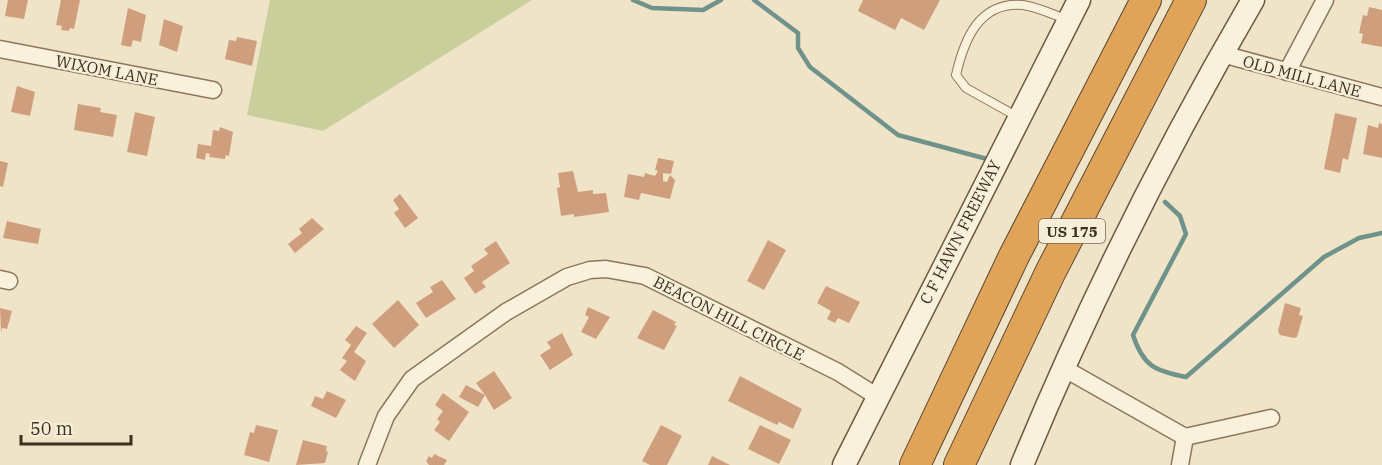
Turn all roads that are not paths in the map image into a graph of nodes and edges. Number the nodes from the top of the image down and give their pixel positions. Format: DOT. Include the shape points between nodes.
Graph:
graph roads {
  1 [pos="1138,0"];
  2 [pos="1146,0"];
  3 [pos="1191,0"];
  4 [pos="1253,0"];
  5 [pos="1325,0"];
  6 [pos="1074,10"];
  7 [pos="1130,30"];
  8 [pos="0,49"];
  9 [pos="1222,54"];
  10 [pos="1287,72"];
  11 [pos="213,90"];
  12 [pos="1382,97"];
  13 [pos="1018,117"];
  14 [pos="1065,369"];
  15 [pos="878,397"];
  16 [pos="1271,418"];
  17 [pos="1185,437"];
  18 [pos="367,465"];
  19 [pos="844,465"];
  20 [pos="915,465"];
  21 [pos="959,465"];
  22 [pos="1022,465"];
  23 [pos="1180,465"];
  1 -- 7 [label="highway"];
  2 -- 7 [label="highway, US 175"];
  3 -- 21 [label="highway, US 175" via="1050,273"];
  4 -- 9 [label="main road"];
  5 -- 10 [label="street"];
  6 -- 13 [label="main road, C F HAWN FREEWAY"];
  6 -- 13 [label="lane" via="1023,5 996,8 978,20 962,49 956,75 966,88"];
  7 -- 20 [label="highway, US 175" via="1009,266"];
  8 -- 11 [label="street, WIXOM LANE"];
  9 -- 10 [label="street, OLD MILL LANE"];
  9 -- 14 [label="main road" via="1135,216"];
  10 -- 12 [label="street, OLD MILL LANE"];
  13 -- 15 [label="main road, C F HAWN FREEWAY"];
  14 -- 17 [label="street"];
  14 -- 22 [label="main road"];
  15 -- 18 [label="street, BEACON HILL CIRCLE" via="838,372 645,276 606,268 590,270 567,277 506,312 412,379 386,416"];
  15 -- 19 [label="main road, C F HAWN FREEWAY"];
  16 -- 17 [label="street"];
  17 -- 23 [label="street"];
}
